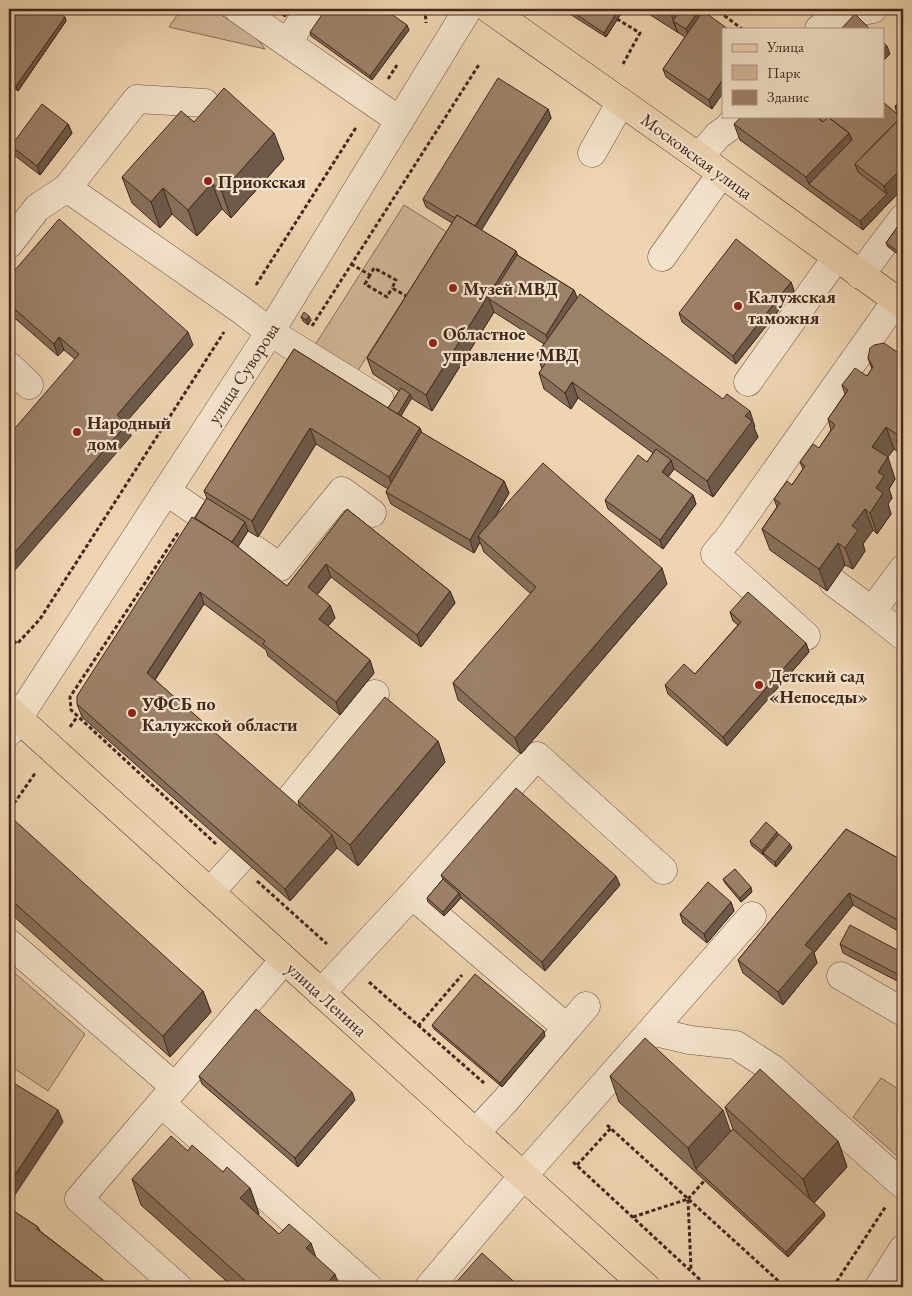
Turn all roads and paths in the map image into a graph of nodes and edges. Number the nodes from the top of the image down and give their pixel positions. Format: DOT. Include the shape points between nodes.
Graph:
graph roads {
  1 [pos="238,9"];
  2 [pos="310,9"];
  3 [pos="468,9"];
  4 [pos="489,9"];
  5 [pos="723,9"];
  6 [pos="873,9"];
  7 [pos="9,15"];
  8 [pos="617,19"];
  9 [pos="9,24"];
  10 [pos="741,28"];
  11 [pos="820,28"];
  12 [pos="287,43"];
  13 [pos="480,63"];
  14 [pos="623,64"];
  15 [pos="621,102"];
  16 [pos="205,103"];
  17 [pos="736,118"];
  18 [pos="399,120"];
  19 [pos="592,153"];
  20 [pos="699,157"];
  21 [pos="722,174"];
  22 [pos="66,188"];
  23 [pos="903,218"];
  24 [pos="9,244"];
  25 [pos="662,257"];
  26 [pos="836,258"];
  27 [pos="351,264"];
  28 [pos="370,275"];
  29 [pos="860,275"];
  30 [pos="392,288"];
  31 [pos="409,297"];
  32 [pos="900,303"];
  33 [pos="270,332"];
  34 [pos="297,349"];
  35 [pos="9,366"];
  36 [pos="748,382"];
  37 [pos="29,385"];
  38 [pos="380,400"];
  39 [pos="166,491"];
  40 [pos="199,513"];
  41 [pos="372,513"];
  42 [pos="242,541"];
  43 [pos="903,569"];
  44 [pos="833,582"];
  45 [pos="887,602"];
  46 [pos="806,636"];
  47 [pos="903,636"];
  48 [pos="375,694"];
  49 [pos="12,720"];
  50 [pos="53,749"];
  51 [pos="9,796"];
  52 [pos="286,804"];
  53 [pos="239,861"];
  54 [pos="663,870"];
  55 [pos="210,892"];
  56 [pos="412,895"];
  57 [pos="752,916"];
  58 [pos="9,943"];
  59 [pos="480,954"];
  60 [pos="284,960"];
  61 [pos="348,963"];
  62 [pos="841,976"];
  63 [pos="321,993"];
  64 [pos="586,1006"];
  65 [pos="903,1012"];
  66 [pos="418,1026"];
  67 [pos="567,1028"];
  68 [pos="651,1031"];
  69 [pos="168,1095"];
  70 [pos="505,1101"];
  71 [pos="586,1106"];
  72 [pos="611,1128"];
  73 [pos="476,1133"];
  74 [pos="554,1142"];
  75 [pos="577,1165"];
  76 [pos="523,1176"];
  77 [pos="705,1180"];
  78 [pos="902,1184"];
  79 [pos="688,1199"];
  80 [pos="632,1218"];
  81 [pos="903,1249"];
  82 [pos="691,1270"];
  83 [pos="882,1286"];
  84 [pos="178,1287"];
  85 [pos="368,1287"];
  86 [pos="428,1287"];
  87 [pos="646,1287"];
  88 [pos="708,1287"];
  89 [pos="785,1287"];
  90 [pos="833,1287"];
  1 -- 12 [label="street"];
  2 -- 12 [label="street"];
  3 -- 18 [label="street, улица Суворова"];
  4 -- 15 [label="main road, Московская улица"];
  5 -- 10 [label="path" via="725,16"];
  6 -- 11 [label="street" via="835,16"];
  7 -- 9 [label="path" via="13,18"];
  8 -- 14 [label="path" via="640,34"];
  12 -- 18 [label="street"];
  13 -- 27 [label="path"];
  15 -- 19 [label="street"];
  15 -- 20 [label="main road, Московская улица"];
  16 -- 22 [label="street" via="136,99"];
  17 -- 20 [label="street"];
  18 -- 33 [label="street, улица Суворова"];
  20 -- 21 [label="main road, Московская улица"];
  21 -- 25 [label="street"];
  21 -- 26 [label="main road, Московская улица"];
  22 -- 24 [label="street" via="37,208"];
  22 -- 33 [label="street"];
  23 -- 29 [label="street"];
  26 -- 29 [label="main road, Московская улица"];
  26 -- 36 [label="street"];
  27 -- 28 [label="path"];
  27 -- 34 [label="path"];
  28 -- 30 [label="path" via="374,268 396,280"];
  28 -- 30 [label="path" via="365,284 387,297"];
  29 -- 32 [label="main road, Московская улица"];
  30 -- 31 [label="path"];
  32 -- 46 [label="street" via="754,524 730,536 715,554"];
  33 -- 34 [label="street"];
  33 -- 39 [label="street, улица Суворова"];
  34 -- 38 [label="street"];
  35 -- 37 [label="street"];
  39 -- 40 [label="street"];
  39 -- 49 [label="street, улица Суворова"];
  40 -- 53 [label="path" via="70,697 71,710"];
  41 -- 42 [label="street" via="342,491 280,567"];
  43 -- 45 [label="street"];
  44 -- 45 [label="street"];
  45 -- 47 [label="street"];
  48 -- 52 [label="street"];
  49 -- 50 [label="main road, улица Ленина"];
  50 -- 51 [label="path" via="15,802"];
  50 -- 55 [label="main road, улица Ленина"];
  53 -- 55 [label="street"];
  53 -- 61 [label="path"];
  54 -- 56 [label="street" via="537,756"];
  55 -- 60 [label="main road, улица Ленина"];
  56 -- 59 [label="street"];
  56 -- 61 [label="street"];
  57 -- 68 [label="street"];
  58 -- 69 [label="street"];
  59 -- 66 [label="path"];
  59 -- 67 [label="street"];
  60 -- 63 [label="main road, улица Ленина"];
  60 -- 69 [label="street"];
  61 -- 63 [label="street"];
  61 -- 66 [label="path"];
  62 -- 65 [label="street"];
  63 -- 73 [label="main road, улица Ленина"];
  64 -- 67 [label="street"];
  66 -- 70 [label="path"];
  67 -- 70 [label="street"];
  68 -- 71 [label="street"];
  68 -- 78 [label="street" via="690,1040 736,1045 774,1069"];
  69 -- 84 [label="street" via="79,1199"];
  69 -- 85 [label="street"];
  70 -- 73 [label="street"];
  71 -- 72 [label="path"];
  71 -- 74 [label="street"];
  72 -- 75 [label="path"];
  72 -- 79 [label="path"];
  73 -- 76 [label="main road, улица Ленина"];
  74 -- 75 [label="path"];
  74 -- 76 [label="street"];
  75 -- 80 [label="path"];
  76 -- 86 [label="street"];
  76 -- 87 [label="main road, улица Ленина"];
  77 -- 79 [label="path"];
  78 -- 90 [label="path"];
  79 -- 80 [label="path"];
  79 -- 82 [label="path"];
  79 -- 89 [label="path"];
  80 -- 82 [label="path"];
  81 -- 83 [label="street"];
  82 -- 88 [label="path"];
}
